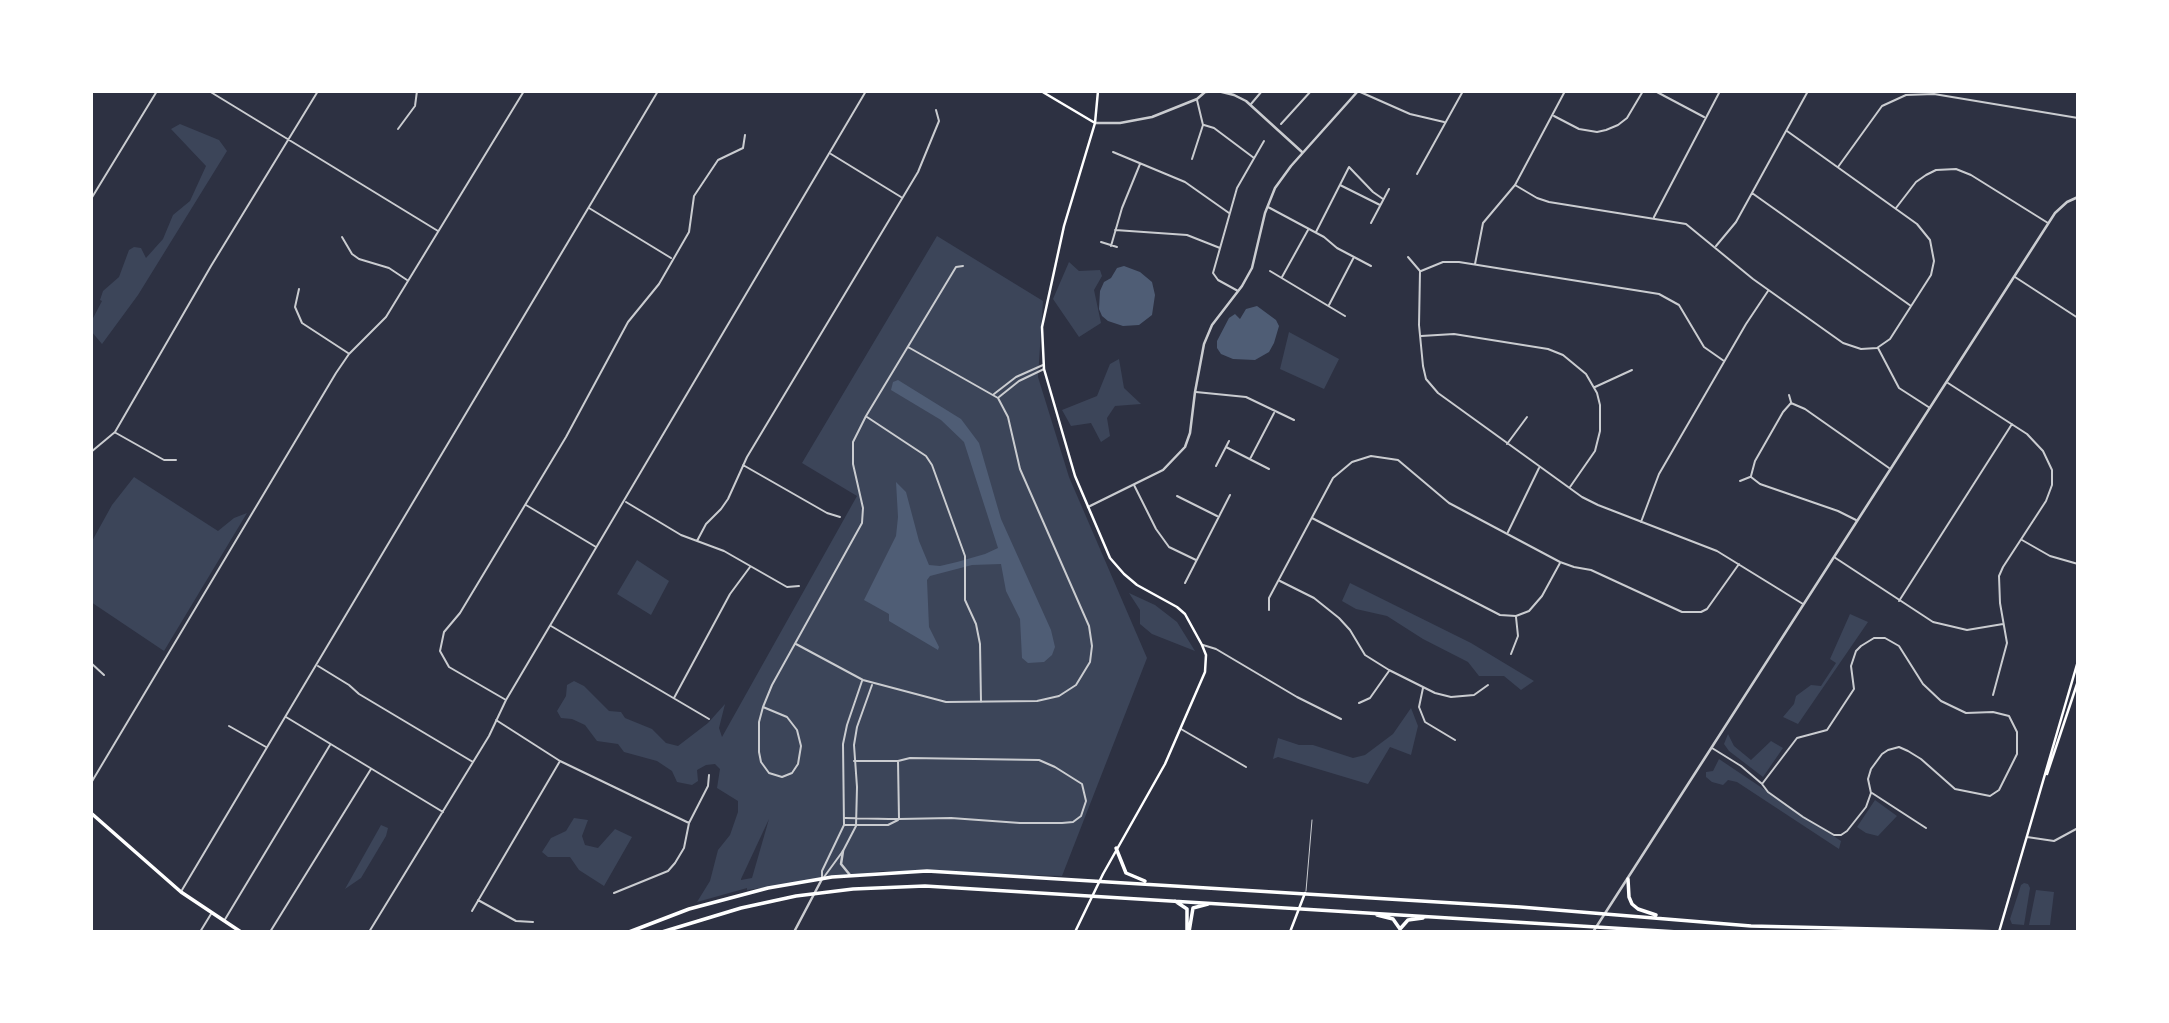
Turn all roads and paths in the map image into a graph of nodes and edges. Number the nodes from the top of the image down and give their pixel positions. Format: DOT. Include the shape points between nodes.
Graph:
graph roads {
  1 [pos="157,91"];
  2 [pos="209,91"];
  3 [pos="318,91"];
  4 [pos="417,91"];
  5 [pos="524,91"];
  6 [pos="658,91"];
  7 [pos="866,91"];
  8 [pos="1041,91"];
  9 [pos="1098,91"];
  10 [pos="1262,91"];
  11 [pos="1311,91"];
  12 [pos="1358,91"];
  13 [pos="1463,91"];
  14 [pos="1565,91"];
  15 [pos="1643,91"];
  16 [pos="1655,91"];
  17 [pos="1720,91"];
  18 [pos="1808,91"];
  19 [pos="1197,99"];
  20 [pos="1250,105"];
  21 [pos="936,110"];
  22 [pos="1553,116"];
  23 [pos="1706,118"];
  24 [pos="2078,118"];
  25 [pos="1446,122"];
  26 [pos="1095,123"];
  27 [pos="1281,124"];
  28 [pos="1203,125"];
  29 [pos="398,129"];
  30 [pos="1787,131"];
  31 [pos="745,135"];
  32 [pos="288,140"];
  33 [pos="1264,141"];
  34 [pos="1113,152"];
  35 [pos="1302,152"];
  36 [pos="830,153"];
  37 [pos="1254,158"];
  38 [pos="1192,159"];
  39 [pos="1140,163"];
  40 [pos="1838,167"];
  41 [pos="1418,174"];
  42 [pos="1339,184"];
  43 [pos="1515,185"];
  44 [pos="1389,189"];
  45 [pos="1752,192"];
  46 [pos="2078,197"];
  47 [pos="901,198"];
  48 [pos="91,199"];
  49 [pos="1383,199"];
  50 [pos="1380,205"];
  51 [pos="1267,207"];
  52 [pos="588,208"];
  53 [pos="1896,209"];
  54 [pos="1230,214"];
  55 [pos="1653,218"];
  56 [pos="1371,223"];
  57 [pos="2049,224"];
  58 [pos="1309,229"];
  59 [pos="1115,230"];
  60 [pos="439,232"];
  61 [pos="1316,232"];
  62 [pos="342,237"];
  63 [pos="1101,242"];
  64 [pos="1111,246"];
  65 [pos="1117,247"];
  66 [pos="1715,247"];
  67 [pos="1221,248"];
  68 [pos="1354,257"];
  69 [pos="1408,257"];
  70 [pos="673,259"];
  71 [pos="1475,264"];
  72 [pos="1371,265"];
  73 [pos="963,266"];
  74 [pos="1270,271"];
  75 [pos="1420,271"];
  76 [pos="2015,277"];
  77 [pos="1282,278"];
  78 [pos="407,280"];
  79 [pos="299,289"];
  80 [pos="1769,290"];
  81 [pos="1238,291"];
  82 [pos="1328,306"];
  83 [pos="1911,306"];
  84 [pos="2078,311"];
  85 [pos="1345,316"];
  86 [pos="2076,317"];
  87 [pos="1420,336"];
  88 [pos="908,347"];
  89 [pos="1877,348"];
  90 [pos="349,354"];
  91 [pos="1724,361"];
  92 [pos="1044,367"];
  93 [pos="1632,370"];
  94 [pos="1947,382"];
  95 [pos="1594,388"];
  96 [pos="1195,391"];
  97 [pos="994,394"];
  98 [pos="1789,395"];
  99 [pos="998,398"];
  100 [pos="1791,403"];
  101 [pos="1930,408"];
  102 [pos="1275,412"];
  103 [pos="866,416"];
  104 [pos="1527,417"];
  105 [pos="1294,420"];
  106 [pos="2012,424"];
  107 [pos="115,432"];
  108 [pos="1229,441"];
  109 [pos="1507,444"];
  110 [pos="1226,447"];
  111 [pos="91,452"];
  112 [pos="1250,459"];
  113 [pos="176,460"];
  114 [pos="742,465"];
  115 [pos="1216,466"];
  116 [pos="1540,467"];
  117 [pos="1269,469"];
  118 [pos="1891,469"];
  119 [pos="1751,477"];
  120 [pos="1740,481"];
  121 [pos="1134,484"];
  122 [pos="1570,488"];
  123 [pos="1230,495"];
  124 [pos="1177,496"];
  125 [pos="625,501"];
  126 [pos="525,505"];
  127 [pos="1088,507"];
  128 [pos="840,517"];
  129 [pos="1218,517"];
  130 [pos="1311,517"];
  131 [pos="1857,521"];
  132 [pos="1641,522"];
  133 [pos="1507,533"];
  134 [pos="2022,539"];
  135 [pos="697,541"];
  136 [pos="596,547"];
  137 [pos="1834,557"];
  138 [pos="1196,560"];
  139 [pos="1560,562"];
  140 [pos="1739,564"];
  141 [pos="2078,564"];
  142 [pos="751,566"];
  143 [pos="1279,580"];
  144 [pos="1185,583"];
  145 [pos="799,586"];
  146 [pos="1899,601"];
  147 [pos="1803,604"];
  148 [pos="1269,610"];
  149 [pos="1516,616"];
  150 [pos="2004,624"];
  151 [pos="551,625"];
  152 [pos="796,644"];
  153 [pos="1202,645"];
  154 [pos="1511,654"];
  155 [pos="2078,662"];
  156 [pos="91,663"];
  157 [pos="317,665"];
  158 [pos="1389,670"];
  159 [pos="104,675"];
  160 [pos="863,680"];
  161 [pos="2078,681"];
  162 [pos="873,684"];
  163 [pos="1488,685"];
  164 [pos="1424,687"];
  165 [pos="1993,695"];
  166 [pos="674,699"];
  167 [pos="506,700"];
  168 [pos="981,702"];
  169 [pos="1359,703"];
  170 [pos="763,707"];
  171 [pos="285,716"];
  172 [pos="709,719"];
  173 [pos="1341,719"];
  174 [pos="496,720"];
  175 [pos="229,726"];
  176 [pos="1180,728"];
  177 [pos="1455,740"];
  178 [pos="330,744"];
  179 [pos="267,747"];
  180 [pos="1711,747"];
  181 [pos="560,761"];
  182 [pos="854,761"];
  183 [pos="898,761"];
  184 [pos="473,762"];
  185 [pos="1246,767"];
  186 [pos="371,769"];
  187 [pos="709,775"];
  188 [pos="2044,780"];
  189 [pos="91,783"];
  190 [pos="1762,784"];
  191 [pos="1871,793"];
  192 [pos="443,812"];
  193 [pos="91,813"];
  194 [pos="845,818"];
  195 [pos="857,819"];
  196 [pos="899,819"];
  197 [pos="1312,820"];
  198 [pos="690,823"];
  199 [pos="844,825"];
  200 [pos="856,826"];
  201 [pos="1926,828"];
  202 [pos="2078,828"];
  203 [pos="2026,837"];
  204 [pos="1116,848"];
  205 [pos="843,851"];
  206 [pos="850,875"];
  207 [pos="822,879"];
  208 [pos="1628,879"];
  209 [pos="1099,880"];
  210 [pos="1157,884"];
  211 [pos="181,892"];
  212 [pos="614,893"];
  213 [pos="814,893"];
  214 [pos="1305,893"];
  215 [pos="1093,895"];
  216 [pos="477,900"];
  217 [pos="1173,900"];
  218 [pos="1212,902"];
  219 [pos="1300,908"];
  220 [pos="472,911"];
  221 [pos="1369,912"];
  222 [pos="1606,913"];
  223 [pos="212,914"];
  224 [pos="1434,916"];
  225 [pos="1661,917"];
  226 [pos="224,921"];
  227 [pos="533,922"];
  228 [pos="1597,927"];
  229 [pos="200,932"];
  230 [pos="241,932"];
  231 [pos="270,932"];
  232 [pos="369,932"];
  233 [pos="629,932"];
  234 [pos="662,932"];
  235 [pos="794,932"];
  236 [pos="1075,932"];
  237 [pos="1188,932"];
  238 [pos="1290,932"];
  239 [pos="1593,932"];
  240 [pos="1678,932"];
  241 [pos="2000,932"];
  1 -- 48 [label="street"];
  2 -- 32 [label="street"];
  3 -- 32 [label="street"];
  4 -- 29 [label="street" via="415,106"];
  5 -- 60 [label="street"];
  6 -- 52 [label="street"];
  7 -- 36 [label="street"];
  8 -- 26 [label="main road"];
  9 -- 26 [label="main road"];
  10 -- 20 [label="street"];
  11 -- 27 [label="street"];
  12 -- 25 [label="street" via="1410,114"];
  12 -- 35 [label="street"];
  13 -- 25 [label="street"];
  14 -- 22 [label="street"];
  15 -- 22 [label="street" via="1627,118 1606,130 1579,129"];
  16 -- 23 [label="street"];
  17 -- 23 [label="street"];
  18 -- 30 [label="street"];
  19 -- 20 [label="street" via="1205,92 1218,91"];
  19 -- 26 [label="street" via="1146,119"];
  19 -- 28 [label="street"];
  20 -- 35 [label="street"];
  21 -- 47 [label="street" via="939,121 918,172"];
  22 -- 43 [label="street"];
  23 -- 55 [label="street"];
  24 -- 40 [label="street" via="1934,94 1906,95 1882,106"];
  25 -- 41 [label="street"];
  26 -- 92 [label="main road" via="1055,262 1042,327"];
  28 -- 37 [label="street"];
  28 -- 38 [label="street"];
  30 -- 40 [label="street"];
  30 -- 45 [label="street"];
  31 -- 70 [label="street" via="743,148 718,160 694,197 689,232"];
  32 -- 60 [label="street"];
  32 -- 107 [label="street"];
  33 -- 37 [label="street"];
  34 -- 39 [label="street"];
  35 -- 51 [label="street" via="1280,180"];
  36 -- 47 [label="street"];
  36 -- 125 [label="street"];
  37 -- 54 [label="street" via="1237,188"];
  39 -- 54 [label="street" via="1185,182"];
  39 -- 59 [label="street"];
  40 -- 53 [label="street"];
  42 -- 49 [label="street" via="1349,167"];
  42 -- 50 [label="street"];
  42 -- 61 [label="street"];
  43 -- 55 [label="street" via="1549,202"];
  43 -- 71 [label="street" via="1483,223"];
  44 -- 49 [label="street"];
  45 -- 66 [label="street"];
  45 -- 83 [label="street"];
  46 -- 57 [label="street" via="2061,207"];
  47 -- 114 [label="street"];
  49 -- 50 [label="street"];
  50 -- 56 [label="street"];
  51 -- 58 [label="street"];
  51 -- 81 [label="street" via="1252,268"];
  52 -- 70 [label="street"];
  52 -- 157 [label="street"];
  53 -- 57 [label="street" via="1926,175 1956,169"];
  53 -- 83 [label="street" via="1926,233 1932,245 1931,275"];
  54 -- 67 [label="street"];
  55 -- 66 [label="street" via="1686,224"];
  57 -- 76 [label="street"];
  58 -- 61 [label="street"];
  58 -- 77 [label="street"];
  59 -- 64 [label="street"];
  59 -- 67 [label="street" via="1187,234"];
  60 -- 78 [label="street"];
  61 -- 68 [label="street"];
  62 -- 78 [label="street" via="352,254"];
  63 -- 64 [label="street"];
  64 -- 65 [label="street"];
  66 -- 80 [label="street"];
  67 -- 81 [label="street" via="1213,273"];
  68 -- 72 [label="street"];
  68 -- 82 [label="street"];
  69 -- 75 [label="street"];
  70 -- 126 [label="street" via="628,322"];
  71 -- 75 [label="street" via="1443,262"];
  71 -- 91 [label="street" via="1659,294 1679,305 1704,347"];
  73 -- 88 [label="street" via="956,267"];
  74 -- 77 [label="street"];
  75 -- 87 [label="street"];
  76 -- 86 [label="street"];
  76 -- 94 [label="street"];
  77 -- 82 [label="street"];
  78 -- 90 [label="street" via="381,325"];
  79 -- 90 [label="street" via="295,307 302,323"];
  80 -- 89 [label="street" via="1843,343"];
  80 -- 91 [label="street"];
  81 -- 96 [label="street" via="1208,334"];
  82 -- 85 [label="street"];
  83 -- 89 [label="street" via="1890,339"];
  84 -- 86 [label="street"];
  87 -- 95 [label="street" via="1454,334 1555,351 1576,364"];
  87 -- 109 [label="street" via="1430,386"];
  88 -- 97 [label="street"];
  88 -- 103 [label="street"];
  89 -- 101 [label="street" via="1899,388"];
  90 -- 189 [label="street"];
  91 -- 132 [label="street" via="1659,474"];
  92 -- 97 [label="street" via="1016,377"];
  92 -- 99 [label="street"];
  92 -- 127 [label="main road"];
  93 -- 95 [label="street"];
  94 -- 101 [label="street"];
  94 -- 106 [label="street"];
  95 -- 122 [label="street" via="1600,405 1599,438 1595,452"];
  96 -- 102 [label="street" via="1246,397"];
  96 -- 121 [label="street" via="1190,433 1180,455 1163,470"];
  97 -- 99 [label="street"];
  98 -- 100 [label="street"];
  99 -- 168 [label="street" via="1008,416 1020,469 1089,626 1092,646 1083,676 1059,696"];
  100 -- 118 [label="street"];
  100 -- 119 [label="street" via="1751,468"];
  101 -- 118 [label="street"];
  102 -- 105 [label="street"];
  102 -- 112 [label="street"];
  103 -- 152 [label="street" via="853,442 862,523"];
  103 -- 168 [label="street" via="926,456 932,465 965,556 965,600 980,644"];
  104 -- 109 [label="street"];
  106 -- 134 [label="street" via="2043,450 2053,478 2046,501"];
  106 -- 146 [label="street"];
  107 -- 111 [label="street"];
  107 -- 113 [label="street" via="164,460"];
  108 -- 110 [label="street"];
  109 -- 116 [label="street"];
  110 -- 112 [label="street"];
  110 -- 115 [label="street"];
  112 -- 117 [label="street"];
  114 -- 128 [label="street"];
  114 -- 135 [label="street" via="728,499"];
  116 -- 122 [label="street"];
  116 -- 133 [label="street"];
  118 -- 131 [label="street"];
  119 -- 120 [label="street"];
  119 -- 131 [label="street"];
  121 -- 127 [label="street"];
  121 -- 138 [label="street" via="1169,547"];
  122 -- 132 [label="street"];
  123 -- 129 [label="street"];
  124 -- 129 [label="street"];
  125 -- 135 [label="street"];
  125 -- 136 [label="street"];
  126 -- 136 [label="street"];
  126 -- 167 [label="street" via="440,641 449,667"];
  127 -- 153 [label="main road" via="1111,558 1124,575 1185,614"];
  129 -- 138 [label="street"];
  130 -- 133 [label="street" via="1342,468 1357,459 1379,456 1398,460 1449,503"];
  130 -- 143 [label="street"];
  130 -- 149 [label="street" via="1494,613"];
  131 -- 137 [label="street"];
  132 -- 140 [label="street"];
  133 -- 139 [label="street"];
  134 -- 141 [label="street" via="2050,556"];
  134 -- 150 [label="street" via="1999,576"];
  135 -- 142 [label="street"];
  136 -- 151 [label="street"];
  137 -- 146 [label="street"];
  137 -- 147 [label="street"];
  138 -- 144 [label="street"];
  139 -- 140 [label="street" via="1591,570 1688,613 1701,612 1712,604"];
  139 -- 149 [label="street" via="1535,606"];
  140 -- 147 [label="street"];
  142 -- 145 [label="street" via="787,587"];
  142 -- 166 [label="street" via="730,594"];
  143 -- 148 [label="street" via="1269,598"];
  143 -- 158 [label="street" via="1314,598 1339,618 1365,656"];
  146 -- 150 [label="street" via="1948,627 1977,629"];
  147 -- 180 [label="street"];
  149 -- 154 [label="street" via="1518,636"];
  150 -- 165 [label="street" via="2007,648"];
  151 -- 166 [label="street"];
  151 -- 167 [label="street"];
  152 -- 160 [label="street"];
  152 -- 170 [label="street"];
  153 -- 173 [label="street"];
  153 -- 176 [label="main road" via="1205,672"];
  155 -- 188 [label="main road"];
  156 -- 159 [label="street"];
  157 -- 171 [label="street"];
  157 -- 184 [label="street"];
  158 -- 164 [label="street"];
  158 -- 169 [label="street" via="1370,698"];
  160 -- 162 [label="street"];
  160 -- 194 [label="street" via="843,744"];
  161 -- 188 [label="main road"];
  162 -- 168 [label="street" via="946,702"];
  162 -- 182 [label="street" via="857,727"];
  163 -- 164 [label="street" via="1474,695 1457,698"];
  164 -- 177 [label="street" via="1419,707 1425,722"];
  166 -- 172 [label="street"];
  167 -- 174 [label="street"];
  170 -- 170 [label="street" via="787,717 797,730 801,746 798,765 782,777 769,773 761,762"];
  171 -- 178 [label="street"];
  171 -- 179 [label="street"];
  174 -- 181 [label="street"];
  174 -- 184 [label="street"];
  175 -- 179 [label="street"];
  176 -- 185 [label="street"];
  176 -- 204 [label="main road" via="1165,764"];
  178 -- 186 [label="street"];
  178 -- 226 [label="street"];
  179 -- 211 [label="street"];
  180 -- 190 [label="street"];
  180 -- 208 [label="street"];
  181 -- 198 [label="street"];
  181 -- 216 [label="street"];
  182 -- 183 [label="street"];
  182 -- 195 [label="street"];
  183 -- 196 [label="street"];
  183 -- 196 [label="street" via="1039,760 1082,784 1086,801 1082,816 1073,822"];
  184 -- 192 [label="street"];
  186 -- 192 [label="street"];
  186 -- 231 [label="street"];
  187 -- 198 [label="street"];
  188 -- 203 [label="main road"];
  190 -- 191 [label="street" via="1834,835 1853,825"];
  190 -- 191 [label="street" via="1797,738 1826,730 1853,689 1851,666 1856,652 1874,638 1899,646 1923,684 1941,701 1966,713 2003,713 2012,720 2017,754 1999,790 1990,796 1955,789 1921,759 1899,747 1882,754 1871,769"];
  191 -- 201 [label="street"];
  192 -- 232 [label="street"];
  193 -- 211 [label="main road"];
  194 -- 195 [label="street"];
  194 -- 199 [label="street"];
  195 -- 196 [label="street"];
  195 -- 200 [label="street"];
  196 -- 200 [label="street" via="888,825"];
  197 -- 214 [label="lane"];
  198 -- 212 [label="street" via="684,848 668,871"];
  199 -- 200 [label="street"];
  199 -- 207 [label="street"];
  200 -- 205 [label="street"];
  202 -- 203 [label="street" via="2054,841"];
  203 -- 241 [label="main road"];
  204 -- 209 [label="main road"];
  204 -- 210 [label="main road" via="1128,875"];
  205 -- 206 [label="street" via="841,864"];
  205 -- 207 [label="street"];
  206 -- 207 [label="main road"];
  206 -- 209 [label="main road" via="927,871"];
  207 -- 213 [label="street"];
  207 -- 233 [label="main road" via="720,900"];
  208 -- 222 [label="street"];
  208 -- 225 [label="main road" via="1633,906"];
  209 -- 210 [label="main road"];
  209 -- 215 [label="main road"];
  210 -- 214 [label="main road"];
  211 -- 223 [label="main road"];
  213 -- 215 [label="main road" via="925,886"];
  213 -- 234 [label="main road" via="733,910"];
  213 -- 235 [label="street"];
  214 -- 219 [label="main road"];
  214 -- 222 [label="main road"];
  215 -- 217 [label="main road"];
  215 -- 236 [label="main road"];
  216 -- 220 [label="street"];
  216 -- 227 [label="street" via="516,921"];
  217 -- 218 [label="main road"];
  217 -- 237 [label="main road" via="1186,908"];
  218 -- 219 [label="main road"];
  218 -- 237 [label="main road" via="1194,908"];
  219 -- 221 [label="main road"];
  219 -- 238 [label="main road"];
  221 -- 224 [label="main road"];
  221 -- 224 [label="main road" via="1391,919 1400,929 1408,920"];
  222 -- 225 [label="main road"];
  222 -- 228 [label="street"];
  223 -- 226 [label="main road"];
  223 -- 229 [label="street"];
  224 -- 228 [label="main road"];
  225 -- 241 [label="main road" via="1798,928"];
  226 -- 230 [label="main road"];
  228 -- 239 [label="street"];
  228 -- 240 [label="main road"];
}
